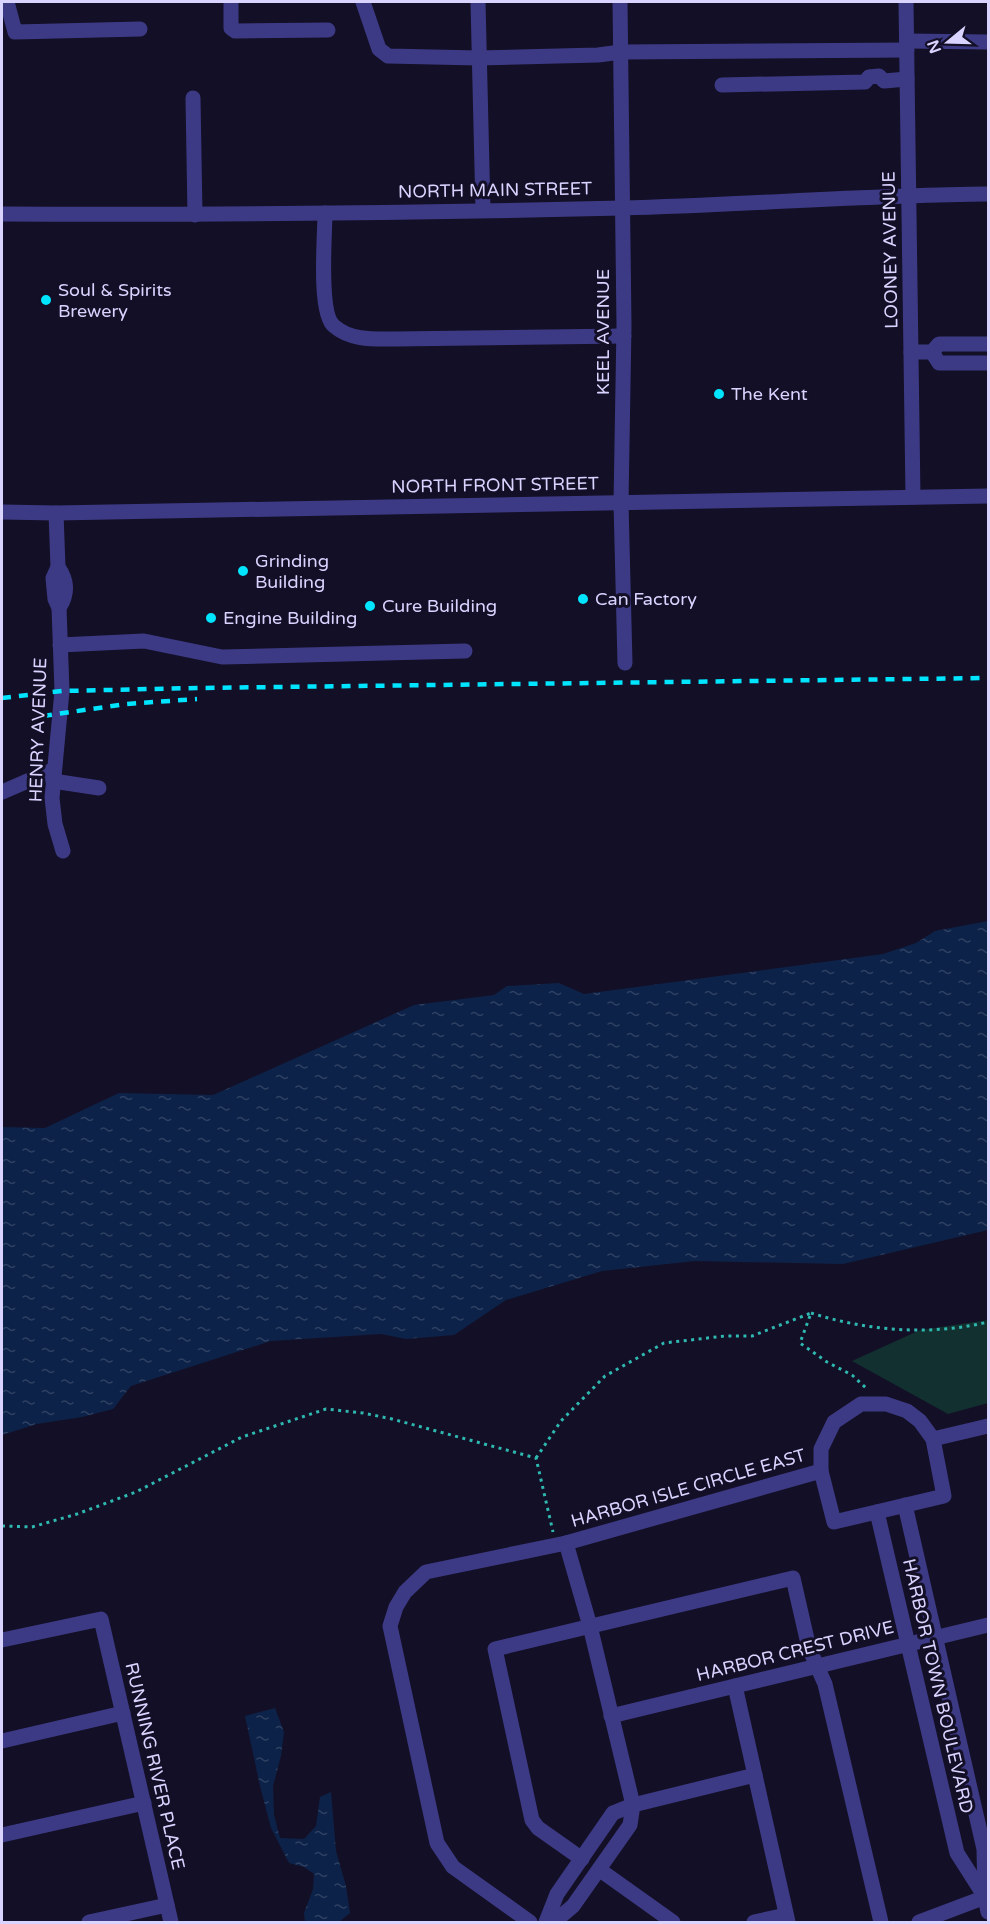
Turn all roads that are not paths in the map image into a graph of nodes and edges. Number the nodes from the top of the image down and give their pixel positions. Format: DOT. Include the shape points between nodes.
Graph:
graph roads {
  1 [pos="7,2"];
  2 [pos="231,2"];
  3 [pos="363,2"];
  4 [pos="478,2"];
  5 [pos="620,2"];
  6 [pos="906,2"];
  7 [pos="140,29"];
  8 [pos="328,30"];
  9 [pos="988,42"];
  10 [pos="907,46"];
  11 [pos="621,52"];
  12 [pos="478,58"];
  13 [pos="908,79"];
  14 [pos="722,85"];
  15 [pos="193,98"];
  16 [pos="909,194"];
  17 [pos="988,194"];
  18 [pos="621,208"];
  19 [pos="483,210"];
  20 [pos="325,213"];
  21 [pos="2,214"];
  22 [pos="195,215"];
  23 [pos="624,336"];
  24 [pos="988,344"];
  25 [pos="911,352"];
  26 [pos="932,352"];
  27 [pos="988,363"];
  28 [pos="988,496"];
  29 [pos="914,497"];
  30 [pos="621,503"];
  31 [pos="2,512"];
  32 [pos="56,513"];
  33 [pos="60,645"];
  34 [pos="465,651"];
  35 [pos="625,663"];
  36 [pos="53,775"];
  37 [pos="99,788"];
  38 [pos="2,792"];
  39 [pos="63,851"];
  40 [pos="988,1426"];
  41 [pos="933,1439"];
  42 [pos="821,1471"];
  43 [pos="905,1505"];
  44 [pos="878,1512"];
  45 [pos="561,1544"];
  46 [pos="988,1625"];
  47 [pos="590,1626"];
  48 [pos="935,1637"];
  49 [pos="2,1640"];
  50 [pos="908,1644"];
  51 [pos="817,1666"];
  52 [pos="735,1686"];
  53 [pos="123,1713"];
  54 [pos="611,1716"];
  55 [pos="2,1741"];
  56 [pos="755,1775"];
  57 [pos="144,1803"];
  58 [pos="633,1805"];
  59 [pos="2,1835"];
  60 [pos="582,1859"];
  61 [pos="600,1870"];
  62 [pos="987,1902"];
  63 [pos="167,1905"];
  64 [pos="787,1919"];
  65 [pos="89,1923"];
  66 [pos="171,1923"];
  67 [pos="530,1923"];
  68 [pos="546,1923"];
  69 [pos="554,1923"];
  70 [pos="673,1923"];
  71 [pos="754,1923"];
  72 [pos="881,1923"];
  73 [pos="920,1923"];
  1 -- 7 [label="street" via="15,32"];
  2 -- 8 [label="street" via="231,28 235,31"];
  3 -- 12 [label="street" via="379,49 388,56"];
  4 -- 12 [label="street"];
  5 -- 11 [label="street, KEEL AVENUE"];
  6 -- 10 [label="street, LOONEY AVENUE"];
  9 -- 10 [label="street"];
  10 -- 11 [label="street"];
  10 -- 13 [label="street, LOONEY AVENUE"];
  11 -- 12 [label="street"];
  11 -- 18 [label="street, KEEL AVENUE"];
  12 -- 19 [label="street"];
  13 -- 14 [label="street" via="884,81 880,88 871,88 865,82"];
  13 -- 16 [label="street, LOONEY AVENUE"];
  15 -- 22 [label="street"];
  16 -- 17 [label="street, NORTH MAIN STREET"];
  16 -- 18 [label="street, NORTH MAIN STREET"];
  16 -- 25 [label="street, LOONEY AVENUE"];
  18 -- 19 [label="street, NORTH MAIN STREET"];
  18 -- 23 [label="street, KEEL AVENUE"];
  19 -- 20 [label="street, NORTH MAIN STREET"];
  20 -- 22 [label="street, NORTH MAIN STREET"];
  20 -- 23 [label="street" via="325,306 333,326 351,336 396,339"];
  21 -- 22 [label="street, NORTH MAIN STREET"];
  23 -- 30 [label="street, KEEL AVENUE"];
  24 -- 26 [label="street" via="939,344"];
  25 -- 26 [label="street"];
  25 -- 29 [label="street, LOONEY AVENUE"];
  26 -- 27 [label="street" via="939,363"];
  28 -- 29 [label="street, NORTH FRONT STREET"];
  29 -- 30 [label="street, NORTH FRONT STREET"];
  30 -- 32 [label="street, NORTH FRONT STREET"];
  30 -- 35 [label="street, KEEL AVENUE"];
  31 -- 32 [label="street, NORTH FRONT STREET"];
  32 -- 33 [label="street, HENRY AVENUE" via="58,567 53,578"];
  33 -- 34 [label="street" via="144,641 222,657"];
  33 -- 36 [label="street, HENRY AVENUE" via="62,691"];
  36 -- 37 [label="street"];
  36 -- 38 [label="street"];
  36 -- 39 [label="street, HENRY AVENUE" via="55,824"];
  40 -- 41 [label="street"];
  41 -- 42 [label="street" via="907,1411 886,1404 861,1404 834,1422 821,1449"];
  41 -- 43 [label="street" via="944,1496"];
  42 -- 44 [label="street" via="834,1522"];
  42 -- 45 [label="street, HARBOR ISLE CIRCLE EAST"];
  43 -- 44 [label="street"];
  43 -- 48 [label="street, HARBOR TOWN BOULEVARD"];
  44 -- 50 [label="street, HARBOR TOWN BOULEVARD"];
  45 -- 47 [label="street"];
  45 -- 67 [label="street, HARBOR ISLE CIRCLE EAST" via="426,1572 405,1592 390,1626 437,1843 453,1867"];
  46 -- 48 [label="street, HARBOR CREST DRIVE"];
  47 -- 51 [label="street" via="793,1578"];
  47 -- 54 [label="street"];
  47 -- 60 [label="street" via="495,1650 532,1820"];
  48 -- 50 [label="street, HARBOR CREST DRIVE"];
  48 -- 62 [label="street, HARBOR TOWN BOULEVARD" via="984,1849"];
  49 -- 53 [label="street, RUNNING RIVER PLACE" via="101,1618"];
  50 -- 51 [label="street, HARBOR CREST DRIVE"];
  50 -- 62 [label="street, HARBOR TOWN BOULEVARD" via="957,1853"];
  51 -- 52 [label="street, HARBOR CREST DRIVE"];
  51 -- 72 [label="street" via="825,1684"];
  52 -- 54 [label="street, HARBOR CREST DRIVE"];
  52 -- 56 [label="street"];
  53 -- 55 [label="street"];
  53 -- 57 [label="street, RUNNING RIVER PLACE"];
  54 -- 58 [label="street"];
  56 -- 58 [label="street"];
  56 -- 64 [label="street"];
  57 -- 59 [label="street"];
  57 -- 63 [label="street, RUNNING RIVER PLACE"];
  58 -- 60 [label="street" via="613,1814"];
  58 -- 61 [label="street" via="630,1825"];
  60 -- 68 [label="street" via="557,1894"];
  61 -- 69 [label="street" via="573,1906"];
  61 -- 70 [label="street"];
  62 -- 73 [label="street"];
  63 -- 65 [label="street"];
  63 -- 66 [label="street, RUNNING RIVER PLACE"];
  64 -- 71 [label="street"];
}
